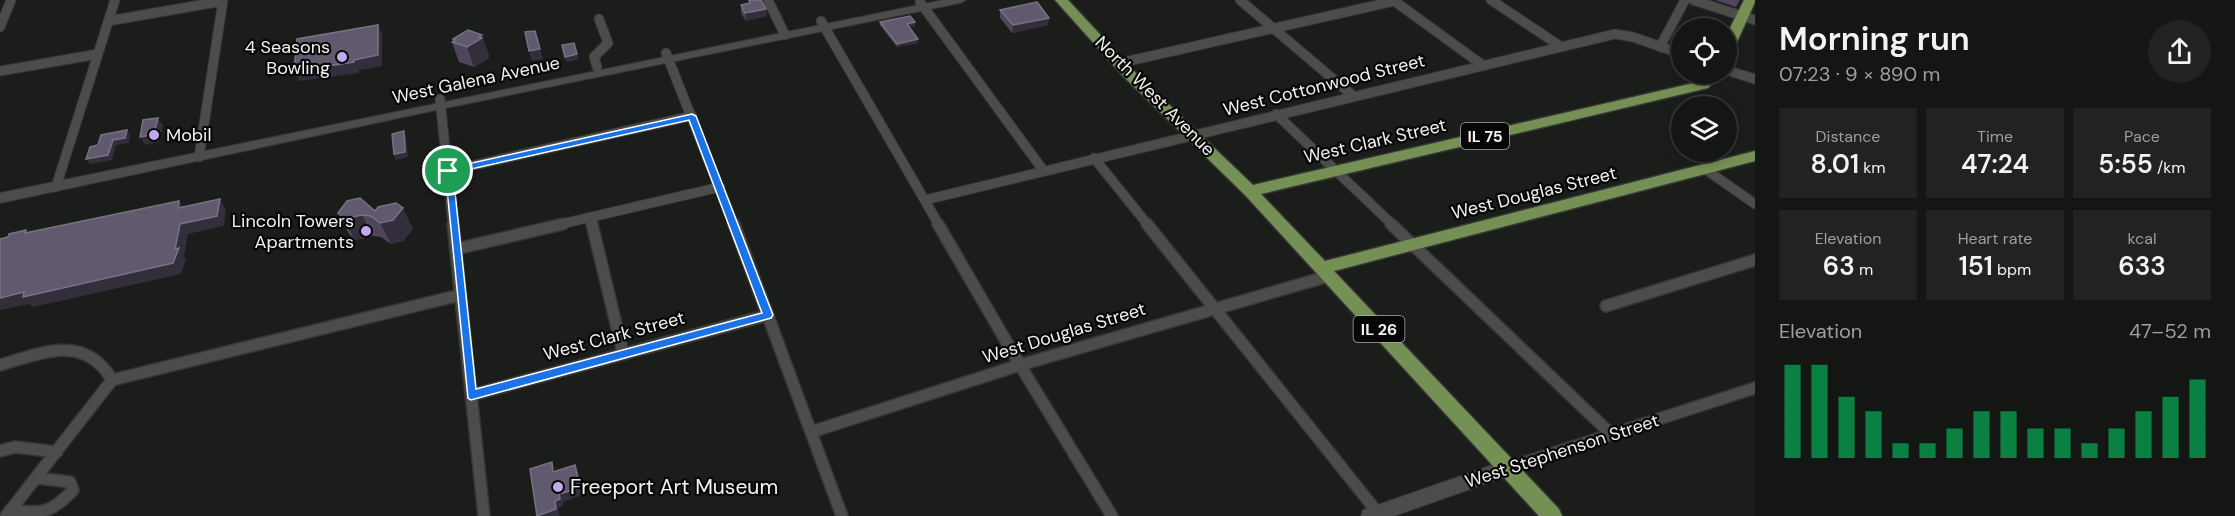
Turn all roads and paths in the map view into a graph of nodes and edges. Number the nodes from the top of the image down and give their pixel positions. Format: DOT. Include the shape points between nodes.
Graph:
graph roads {
  1 [pos="11,0"];
  2 [pos="115,0"];
  3 [pos="768,0"];
  4 [pos="960,0"];
  5 [pos="1061,0"];
  6 [pos="1073,0"];
  7 [pos="1240,0"];
  8 [pos="1491,0"];
  9 [pos="1685,0"];
  10 [pos="1693,0"];
  11 [pos="1750,0"];
  12 [pos="223,1"];
  13 [pos="1394,1"];
  14 [pos="925,3"];
  15 [pos="1749,18"];
  16 [pos="599,19"];
  17 [pos="108,21"];
  18 [pos="823,24"];
  19 [pos="0,27"];
  20 [pos="1274,29"];
  21 [pos="783,32"];
  22 [pos="1737,35"];
  23 [pos="1560,46"];
  24 [pos="1660,47"];
  25 [pos="1671,50"];
  26 [pos="98,54"];
  27 [pos="667,56"];
  28 [pos="1125,62"];
  29 [pos="1481,64"];
  30 [pos="597,67"];
  31 [pos="0,71"];
  32 [pos="1737,73"];
  33 [pos="1755,79"];
  34 [pos="1704,84"];
  35 [pos="1352,95"];
  36 [pos="440,102"];
  37 [pos="1276,114"];
  38 [pos="692,116"];
  39 [pos="1197,133"];
  40 [pos="200,154"];
  41 [pos="1755,156"];
  42 [pos="1094,158"];
  43 [pos="1705,169"];
  44 [pos="1043,170"];
  45 [pos="448,171"];
  46 [pos="1334,171"];
  47 [pos="57,183"];
  48 [pos="720,187"];
  49 [pos="0,191"];
  50 [pos="1250,191"];
  51 [pos="0,198"];
  52 [pos="925,200"];
  53 [pos="1755,204"];
  54 [pos="591,218"];
  55 [pos="1413,245"];
  56 [pos="456,249"];
  57 [pos="1755,260"];
  58 [pos="1326,272"];
  59 [pos="460,295"];
  60 [pos="1606,306"];
  61 [pos="1214,308"];
  62 [pos="768,315"];
  63 [pos="623,353"];
  64 [pos="0,364"];
  65 [pos="1020,365"];
  66 [pos="112,380"];
  67 [pos="1755,388"];
  68 [pos="471,395"];
  69 [pos="811,432"];
  70 [pos="1612,435"];
  71 [pos="0,451"];
  72 [pos="57,452"];
  73 [pos="1507,468"];
  74 [pos="37,478"];
  75 [pos="8,513"];
  76 [pos="1374,514"];
  77 [pos="839,515"];
  78 [pos="484,516"];
  79 [pos="1112,516"];
  80 [pos="1552,516"];
  1 -- 19 [label="street"];
  2 -- 17 [label="street"];
  3 -- 21 [label="street"];
  4 -- 14 [label="main road, West Galena Avenue"];
  5 -- 28 [label="main road, North West Avenue / IL 26"];
  6 -- 28 [label="main road, North West Avenue / IL 26"];
  7 -- 20 [label="street"];
  8 -- 23 [label="street"];
  9 -- 24 [label="street"];
  10 -- 15 [label="street"];
  11 -- 15 [label="main road"];
  12 -- 17 [label="street"];
  12 -- 40 [label="street"];
  13 -- 20 [label="street"];
  13 -- 29 [label="street"];
  14 -- 18 [label="main road, West Galena Avenue"];
  14 -- 44 [label="street"];
  15 -- 22 [label="main road"];
  16 -- 30 [label="street" via="608,43 594,57"];
  17 -- 26 [label="street"];
  18 -- 21 [label="main road, West Galena Avenue"];
  18 -- 52 [label="street"];
  20 -- 28 [label="street"];
  20 -- 35 [label="street"];
  21 -- 27 [label="main road, West Galena Avenue"];
  23 -- 24 [label="street, West Cottonwood Street" via="1619,33"];
  23 -- 29 [label="street, West Cottonwood Street"];
  24 -- 25 [label="street, West Cottonwood Street"];
  26 -- 31 [label="street"];
  26 -- 47 [label="street"];
  27 -- 30 [label="main road, West Galena Avenue"];
  27 -- 36 [label="main road, West Galena Avenue"];
  27 -- 38 [label="street"];
  28 -- 39 [label="main road, North West Avenue / IL 26"];
  29 -- 35 [label="street, West Cottonwood Street"];
  30 -- 36 [label="main road, West Galena Avenue"];
  32 -- 33 [label="street"];
  34 -- 46 [label="main road, West Clark Street / IL 75"];
  35 -- 37 [label="street, West Cottonwood Street"];
  36 -- 40 [label="main road, West Galena Avenue"];
  36 -- 45 [label="street"];
  37 -- 39 [label="street, West Cottonwood Street"];
  37 -- 46 [label="street"];
  38 -- 45 [label="street"];
  38 -- 48 [label="street"];
  39 -- 42 [label="street, West Cottonwood Street"];
  39 -- 50 [label="main road, North West Avenue / IL 26"];
  40 -- 47 [label="main road, West Galena Avenue"];
  41 -- 43 [label="main road, West Douglas Street"];
  42 -- 44 [label="street, West Cottonwood Street"];
  42 -- 61 [label="street"];
  43 -- 53 [label="street"];
  43 -- 55 [label="main road, West Douglas Street"];
  44 -- 52 [label="street, West Cottonwood Street"];
  45 -- 56 [label="street"];
  46 -- 50 [label="main road, West Clark Street / IL 75"];
  46 -- 55 [label="street"];
  47 -- 49 [label="main road, West Galena Avenue"];
  47 -- 51 [label="main road, West Galena Avenue"];
  48 -- 54 [label="street"];
  48 -- 62 [label="street"];
  50 -- 58 [label="main road, North West Avenue / IL 26"];
  52 -- 65 [label="street"];
  54 -- 56 [label="street"];
  54 -- 63 [label="street"];
  55 -- 58 [label="main road, West Douglas Street"];
  55 -- 70 [label="street"];
  56 -- 59 [label="street"];
  57 -- 60 [label="street"];
  58 -- 61 [label="street, West Douglas Street"];
  58 -- 73 [label="main road, North West Avenue / IL 26"];
  59 -- 66 [label="street"];
  59 -- 68 [label="street"];
  61 -- 65 [label="street, West Douglas Street"];
  61 -- 76 [label="street"];
  62 -- 63 [label="street, West Clark Street"];
  62 -- 69 [label="street"];
  63 -- 68 [label="street, West Clark Street"];
  64 -- 66 [label="street" via="79,350 102,364"];
  65 -- 69 [label="street, West Douglas Street"];
  65 -- 79 [label="street"];
  66 -- 72 [label="street"];
  67 -- 70 [label="street, West Stephenson Street"];
  68 -- 78 [label="street"];
  69 -- 77 [label="street"];
  70 -- 73 [label="street, West Stephenson Street"];
  71 -- 72 [label="street" via="15,447"];
  72 -- 74 [label="street"];
  73 -- 76 [label="main road, West Stephenson Street"];
  73 -- 80 [label="main road, IL 26"];
  74 -- 75 [label="street"];
  74 -- 75 [label="street" via="70,482 73,490 59,508 45,515"];
}
